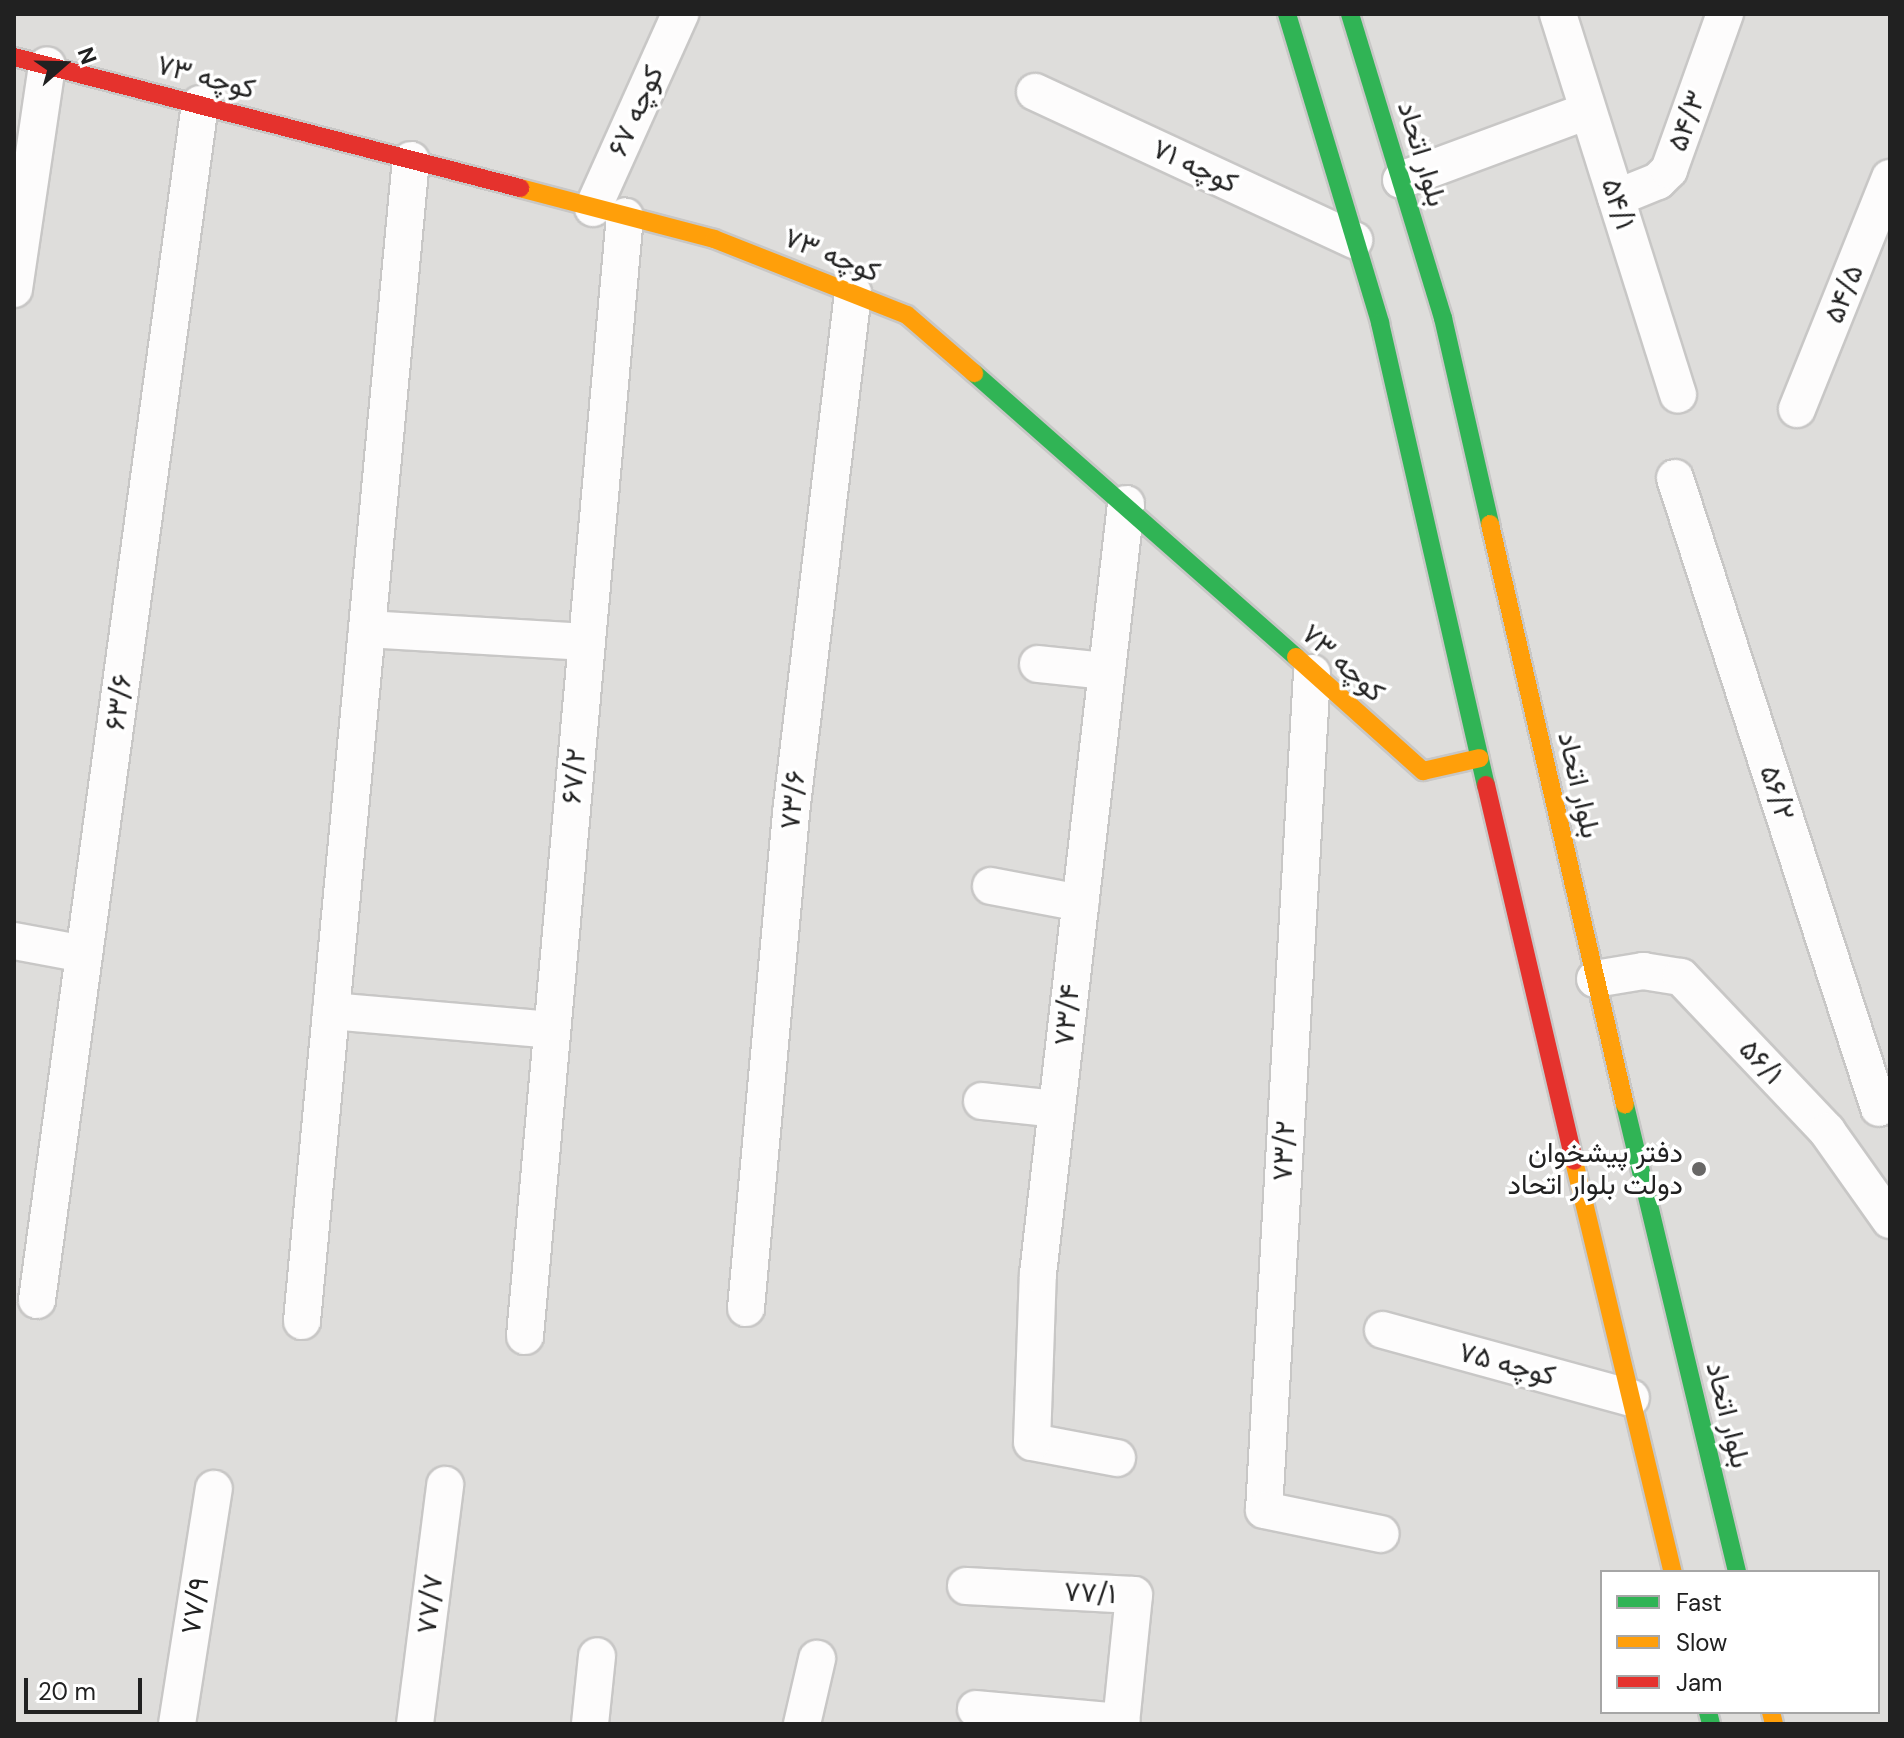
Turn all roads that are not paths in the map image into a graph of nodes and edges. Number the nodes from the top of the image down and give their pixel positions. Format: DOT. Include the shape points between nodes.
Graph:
graph roads {
  1 [pos="680,14"];
  2 [pos="1287,14"];
  3 [pos="1350,14"];
  4 [pos="1558,14"];
  5 [pos="1725,14"];
  6 [pos="30,61"];
  7 [pos="1035,92"];
  8 [pos="200,104"];
  9 [pos="1588,111"];
  10 [pos="411,160"];
  11 [pos="1890,178"];
  12 [pos="1401,180"];
  13 [pos="1616,198"];
  14 [pos="609,212"];
  15 [pos="1354,240"];
  16 [pos="14,289"];
  17 [pos="853,293"];
  18 [pos="1678,395"];
  19 [pos="1797,409"];
  20 [pos="1675,478"];
  21 [pos="1126,504"];
  22 [pos="367,629"];
  23 [pos="586,642"];
  24 [pos="1038,664"];
  25 [pos="1106,671"];
  26 [pos="1312,673"];
  27 [pos="1480,758"];
  28 [pos="991,886"];
  29 [pos="1080,903"];
  30 [pos="14,941"];
  31 [pos="84,954"];
  32 [pos="1595,979"];
  33 [pos="331,1011"];
  34 [pos="551,1030"];
  35 [pos="982,1101"];
  36 [pos="1884,1107"];
  37 [pos="1057,1109"];
  38 [pos="1827,1131"];
  39 [pos="1890,1220"];
  40 [pos="37,1300"];
  41 [pos="746,1308"];
  42 [pos="302,1321"];
  43 [pos="1383,1330"];
  44 [pos="525,1336"];
  45 [pos="1631,1398"];
  46 [pos="1117,1458"];
  47 [pos="445,1485"];
  48 [pos="214,1489"];
  49 [pos="1381,1534"];
  50 [pos="1673,1570"];
  51 [pos="1737,1570"];
  52 [pos="966,1586"];
  53 [pos="597,1656"];
  54 [pos="817,1659"];
  55 [pos="976,1709"];
  56 [pos="1121,1723"];
  57 [pos="177,1724"];
  58 [pos="415,1724"];
  59 [pos="590,1724"];
  60 [pos="802,1724"];
  1 -- 14 [label="street, کوچه ۶۷"];
  2 -- 15 [label="main road"];
  3 -- 12 [label="main road, بلوار اتحاد"];
  4 -- 9 [label="street, ۵۴/۱"];
  5 -- 13 [label="street, ۵۴/۳" via="1669,170 1658,181"];
  6 -- 8 [label="main road, کوچه ۷۳"];
  6 -- 16 [label="street"];
  7 -- 15 [label="street, کوچه ۷۱"];
  8 -- 10 [label="main road, کوچه ۷۳"];
  8 -- 31 [label="street, ۶۳/۶"];
  9 -- 12 [label="street"];
  9 -- 13 [label="street, ۵۴/۱"];
  10 -- 14 [label="main road, کوچه ۷۳"];
  10 -- 22 [label="street"];
  11 -- 19 [label="street, ۵۴/۵"];
  12 -- 32 [label="main road, بلوار اتحاد" via="1443,318 1458,419"];
  13 -- 18 [label="street, ۵۴/۱"];
  14 -- 17 [label="main road, کوچه ۷۳" via="714,239"];
  14 -- 23 [label="street, ۶۷/۲"];
  15 -- 27 [label="main road" via="1411,428"];
  17 -- 21 [label="main road, کوچه ۷۳" via="907,315"];
  17 -- 41 [label="street, ۷۳/۶" via="791,813"];
  20 -- 36 [label="street, ۵۶/۲"];
  21 -- 25 [label="street, ۷۳/۴"];
  21 -- 26 [label="main road, کوچه ۷۳"];
  22 -- 23 [label="street"];
  22 -- 33 [label="street"];
  23 -- 34 [label="street, ۶۷/۲"];
  24 -- 25 [label="street"];
  25 -- 29 [label="street, ۷۳/۴"];
  26 -- 27 [label="main road, کوچه ۷۳" via="1423,771"];
  26 -- 49 [label="street, ۷۳/۲" via="1264,1510"];
  27 -- 45 [label="main road"];
  28 -- 29 [label="street"];
  29 -- 37 [label="street, ۷۳/۴"];
  30 -- 31 [label="street"];
  31 -- 40 [label="street, ۶۳/۶"];
  32 -- 38 [label="street, ۵۶/۱" via="1643,971 1681,977"];
  32 -- 51 [label="main road, بلوار اتحاد"];
  33 -- 34 [label="street"];
  33 -- 42 [label="street"];
  34 -- 44 [label="street, ۶۷/۲"];
  35 -- 37 [label="street"];
  36 -- 38 [label="street"];
  37 -- 46 [label="street, ۷۳/۴" via="1038,1274 1032,1442"];
  38 -- 39 [label="street, ۵۶/۱"];
  43 -- 45 [label="street, کوچه ۷۵"];
  45 -- 50 [label="main road"];
  47 -- 58 [label="street, ۷۷/۷"];
  48 -- 57 [label="street, ۷۷/۹"];
  52 -- 56 [label="street, ۷۷/۱" via="1134,1595"];
  53 -- 59 [label="street"];
  54 -- 60 [label="street"];
  55 -- 56 [label="street"];
}
